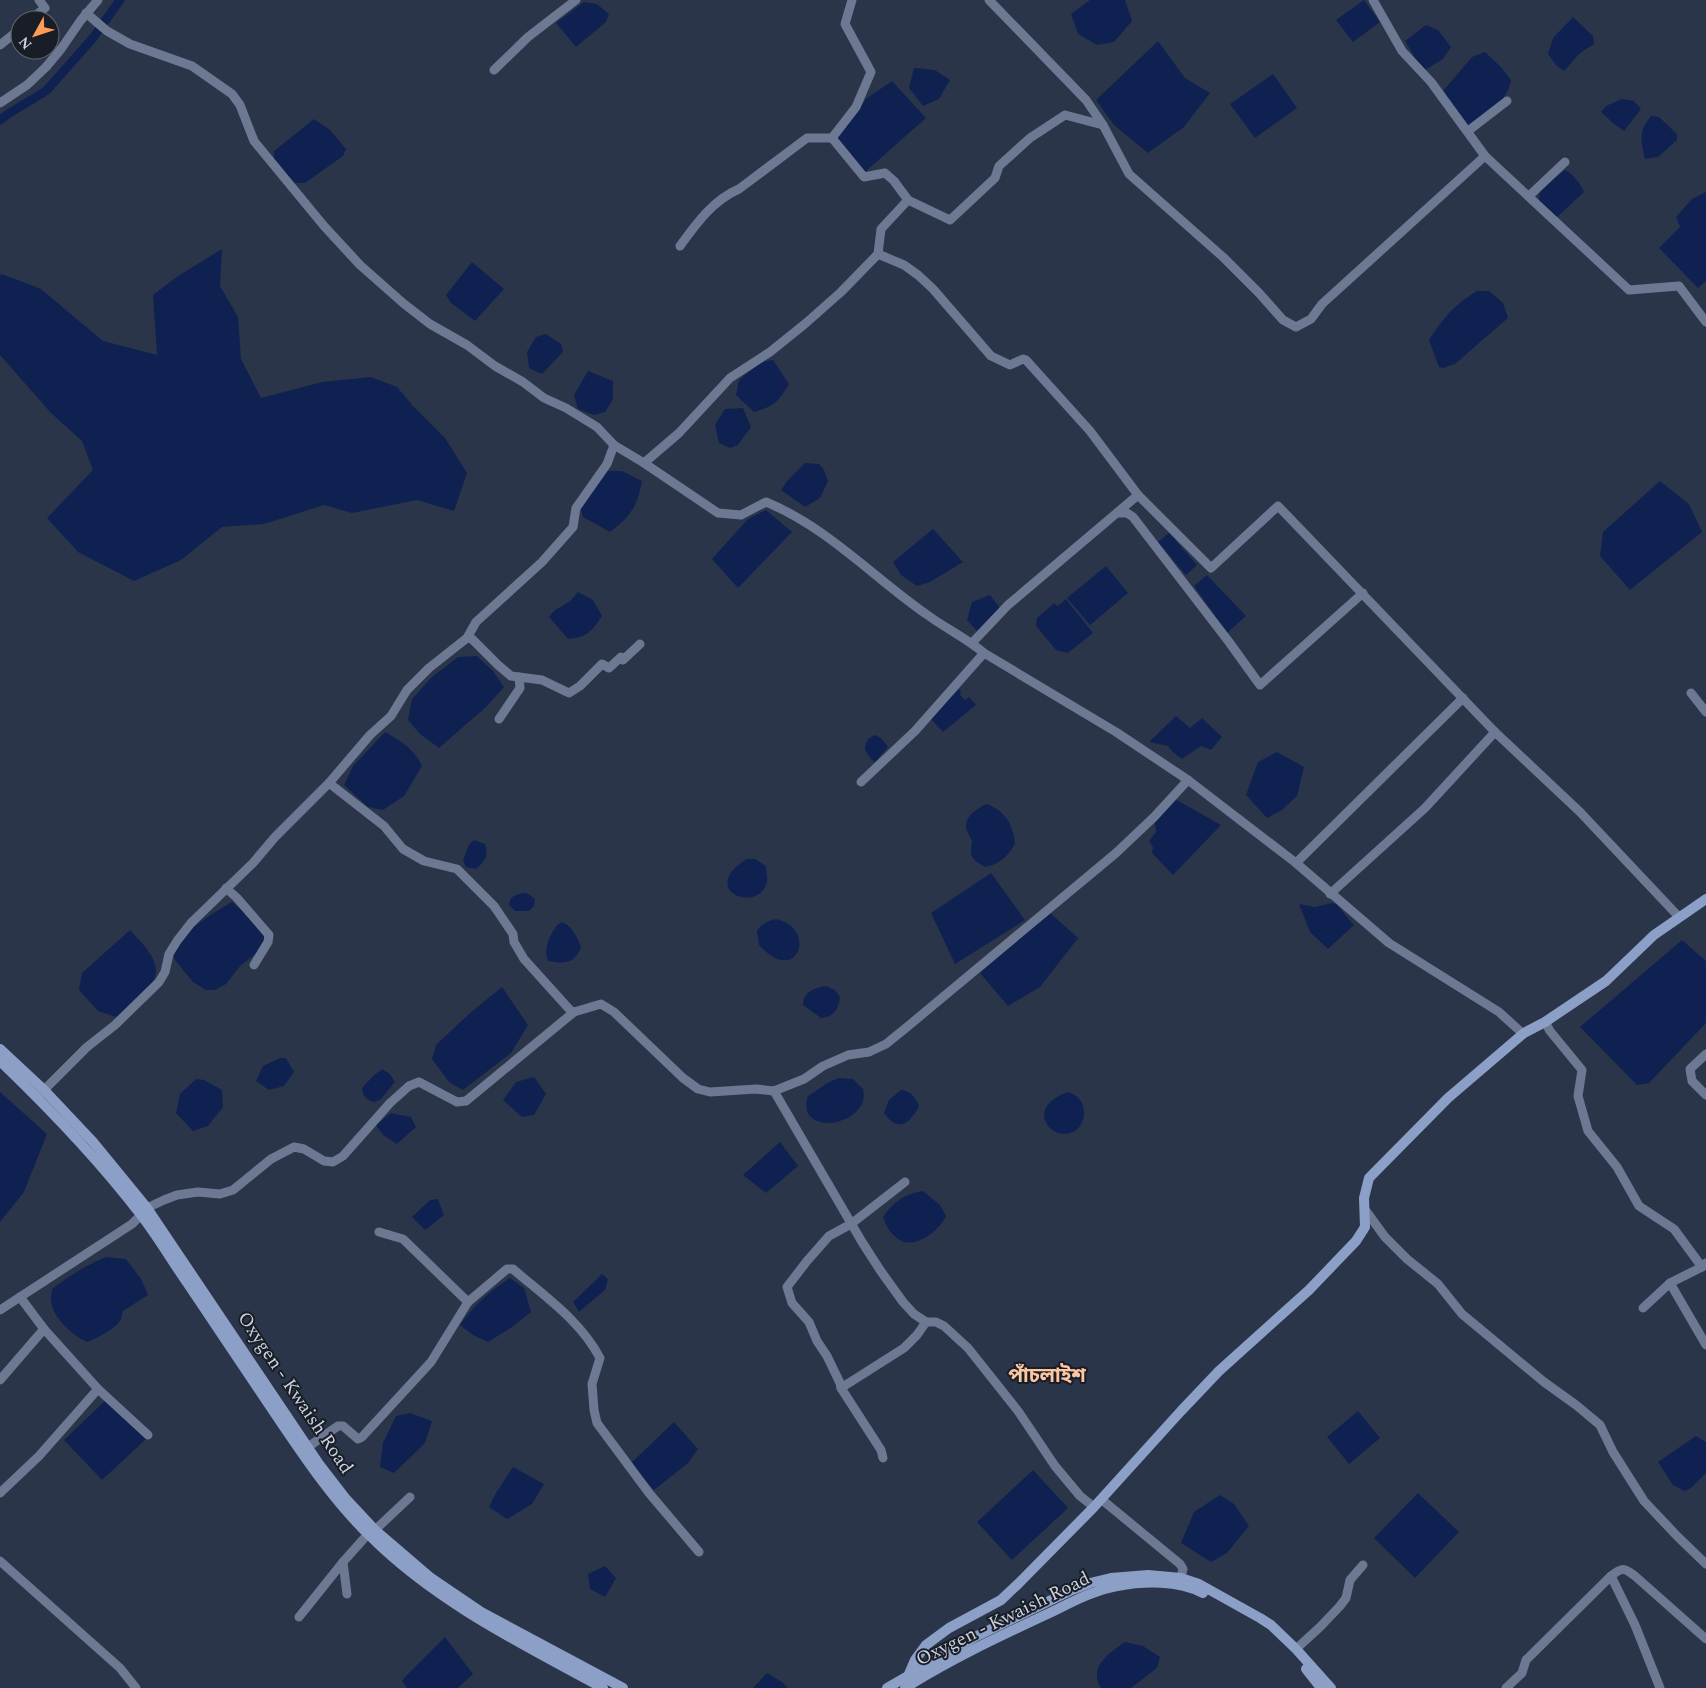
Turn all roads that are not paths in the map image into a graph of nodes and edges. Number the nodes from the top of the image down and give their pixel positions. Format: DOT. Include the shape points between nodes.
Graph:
graph roads {
  1 [pos="38,0"];
  2 [pos="98,0"];
  3 [pos="576,0"];
  4 [pos="852,0"];
  5 [pos="989,0"];
  6 [pos="1373,0"];
  7 [pos="42,10"];
  8 [pos="86,13"];
  9 [pos="494,70"];
  10 [pos="1506,101"];
  11 [pos="0,103"];
  12 [pos="1103,125"];
  13 [pos="1468,131"];
  14 [pos="832,138"];
  15 [pos="1485,156"];
  16 [pos="1565,162"];
  17 [pos="1529,196"];
  18 [pos="908,200"];
  19 [pos="680,246"];
  20 [pos="878,254"];
  21 [pos="1706,322"];
  22 [pos="614,445"];
  23 [pos="644,463"];
  24 [pos="1138,495"];
  25 [pos="1117,513"];
  26 [pos="1363,594"];
  27 [pos="467,638"];
  28 [pos="972,643"];
  29 [pos="640,644"];
  30 [pos="984,653"];
  31 [pos="519,677"];
  32 [pos="1691,693"];
  33 [pos="1463,698"];
  34 [pos="1706,712"];
  35 [pos="499,719"];
  36 [pos="1495,732"];
  37 [pos="1188,780"];
  38 [pos="861,782"];
  39 [pos="329,784"];
  40 [pos="1296,863"];
  41 [pos="226,888"];
  42 [pos="1330,894"];
  43 [pos="1706,899"];
  44 [pos="1679,917"];
  45 [pos="254,965"];
  46 [pos="574,1012"];
  47 [pos="1545,1022"];
  48 [pos="1521,1032"];
  49 [pos="0,1048"];
  50 [pos="1706,1054"];
  51 [pos="0,1061"];
  52 [pos="774,1091"];
  53 [pos="40,1093"];
  54 [pos="1706,1095"];
  55 [pos="905,1182"];
  56 [pos="1366,1211"];
  57 [pos="144,1212"];
  58 [pos="851,1224"];
  59 [pos="379,1232"];
  60 [pos="1704,1265"];
  61 [pos="1670,1282"];
  62 [pos="20,1297"];
  63 [pos="468,1302"];
  64 [pos="1643,1308"];
  65 [pos="0,1310"];
  66 [pos="926,1322"];
  67 [pos="44,1329"];
  68 [pos="1706,1346"];
  69 [pos="0,1380"];
  70 [pos="841,1388"];
  71 [pos="98,1389"];
  72 [pos="148,1435"];
  73 [pos="308,1447"];
  74 [pos="883,1458"];
  75 [pos="0,1493"];
  76 [pos="410,1497"];
  77 [pos="1097,1503"];
  78 [pos="372,1532"];
  79 [pos="699,1552"];
  80 [pos="0,1561"];
  81 [pos="343,1562"];
  82 [pos="1706,1564"];
  83 [pos="1363,1565"];
  84 [pos="1611,1576"];
  85 [pos="1180,1582"];
  86 [pos="347,1594"];
  87 [pos="299,1617"];
  88 [pos="1706,1639"];
  89 [pos="1296,1649"];
  90 [pos="909,1682"];
  91 [pos="136,1688"];
  92 [pos="603,1688"];
  93 [pos="623,1688"];
  94 [pos="887,1688"];
  95 [pos="1321,1688"];
  96 [pos="1331,1688"];
  97 [pos="1506,1688"];
  98 [pos="1660,1688"];
  1 -- 7 [label="street" via="45,8"];
  2 -- 8 [label="street"];
  3 -- 9 [label="street"];
  4 -- 14 [label="street" via="845,24 871,72 856,107"];
  5 -- 12 [label="street" via="1086,100"];
  6 -- 13 [label="street" via="1402,51 1431,82"];
  8 -- 11 [label="street" via="46,67"];
  8 -- 22 [label="street" via="107,31 130,44 192,66 232,94 240,105 254,141 360,265 430,324 467,345 544,398 597,427"];
  10 -- 13 [label="street"];
  12 -- 15 [label="street" via="1129,174 1223,257 1283,320 1296,327 1311,319 1322,304"];
  12 -- 18 [label="street" via="1065,115 1030,138 999,166 995,178 950,220"];
  13 -- 15 [label="street"];
  14 -- 18 [label="street" via="864,177 885,173"];
  14 -- 19 [label="street" via="807,138 729,193 699,219"];
  15 -- 17 [label="street"];
  16 -- 17 [label="street"];
  17 -- 21 [label="street" via="1628,290 1679,286"];
  18 -- 20 [label="street" via="881,229"];
  20 -- 23 [label="street" via="806,323 730,378 679,433"];
  20 -- 24 [label="street" via="918,275 991,356 1010,366 1026,360 1090,431"];
  22 -- 23 [label="street"];
  22 -- 27 [label="street" via="607,464 576,508 573,527 542,562 476,622"];
  23 -- 28 [label="street" via="718,513 741,515 766,502 786,510 853,556 926,614"];
  24 -- 25 [label="street"];
  24 -- 26 [label="street" via="1211,568 1278,506"];
  25 -- 26 [label="street" via="1133,517 1260,685"];
  25 -- 28 [label="street" via="1008,604"];
  26 -- 33 [label="street"];
  27 -- 31 [label="street" via="472,639 511,676"];
  27 -- 39 [label="street" via="407,690 392,716 370,735"];
  28 -- 30 [label="street"];
  29 -- 31 [label="street" via="609,668 602,664 569,693 542,680"];
  30 -- 37 [label="street" via="1116,732"];
  30 -- 38 [label="street" via="915,731"];
  31 -- 35 [label="street" via="520,688"];
  32 -- 34 [label="street"];
  33 -- 36 [label="street"];
  33 -- 40 [label="street"];
  36 -- 42 [label="street" via="1425,808"];
  36 -- 44 [label="street" via="1580,812"];
  37 -- 40 [label="street"];
  37 -- 52 [label="street" via="1116,852 893,1038 869,1052 848,1055 823,1066 804,1080"];
  39 -- 41 [label="street"];
  39 -- 46 [label="street" via="384,826 404,849 424,861 457,869 494,906 513,934 524,959"];
  40 -- 42 [label="street"];
  41 -- 45 [label="street" via="269,935"];
  41 -- 53 [label="street" via="177,941 159,982"];
  42 -- 48 [label="street" via="1389,943 1499,1012"];
  43 -- 44 [label="main road"];
  44 -- 47 [label="main road" via="1654,935 1606,981"];
  46 -- 52 [label="street" via="601,1004 614,1012 698,1089 710,1092"];
  46 -- 57 [label="street" via="466,1101 457,1102 421,1082 409,1086 343,1156 333,1162 294,1147 271,1159 233,1190 220,1194 198,1192 177,1195"];
  47 -- 56 [label="main road" via="1524,1033 1455,1092 1369,1178 1364,1198"];
  47 -- 60 [label="street" via="1582,1070 1578,1096 1588,1131 1617,1167 1639,1206 1674,1230"];
  49 -- 53 [label="main road, Oxygen - Kwaish Road"];
  50 -- 54 [label="street" via="1690,1069 1692,1081"];
  51 -- 53 [label="main road, Oxygen - Kwaish Road"];
  52 -- 58 [label="street"];
  53 -- 57 [label="main road, Oxygen - Kwaish Road" via="67,1128"];
  55 -- 58 [label="street"];
  56 -- 77 [label="main road" via="1365,1227 1356,1241 1309,1290 1219,1371"];
  56 -- 82 [label="street" via="1385,1237 1406,1259 1438,1284 1462,1314 1600,1425 1644,1501"];
  57 -- 62 [label="street" via="126,1228"];
  57 -- 73 [label="main road, Oxygen - Kwaish Road"];
  57 -- 78 [label="main road, Oxygen - Kwaish Road" via="296,1444 327,1487"];
  58 -- 66 [label="street" via="897,1294 914,1314"];
  58 -- 70 [label="street" via="829,1236 787,1287 792,1303 809,1322"];
  59 -- 63 [label="street" via="402,1239"];
  60 -- 61 [label="street"];
  61 -- 64 [label="street"];
  61 -- 68 [label="street"];
  62 -- 65 [label="street"];
  62 -- 67 [label="street"];
  63 -- 73 [label="street" via="431,1362 362,1437 358,1439 343,1426 338,1426"];
  63 -- 79 [label="street" via="507,1269 513,1269 573,1321 600,1358 592,1384 597,1423 648,1493"];
  66 -- 70 [label="street" via="904,1348"];
  66 -- 77 [label="street" via="944,1326 968,1348 1018,1411 1055,1466 1080,1496"];
  67 -- 69 [label="street"];
  67 -- 71 [label="street"];
  70 -- 74 [label="street"];
  71 -- 72 [label="street"];
  71 -- 75 [label="street" via="39,1456"];
  73 -- 78 [label="main road, Oxygen - Kwaish Road"];
  76 -- 78 [label="street"];
  77 -- 85 [label="street" via="1180,1564 1183,1569"];
  77 -- 90 [label="main road" via="1002,1600 949,1628 926,1646 915,1660"];
  78 -- 81 [label="street"];
  78 -- 92 [label="main road, Oxygen - Kwaish Road" via="390,1556 444,1596 496,1629"];
  78 -- 93 [label="main road, Oxygen - Kwaish Road" via="481,1612"];
  80 -- 91 [label="street" via="120,1668"];
  81 -- 86 [label="street"];
  81 -- 87 [label="street"];
  83 -- 89 [label="street" via="1350,1580 1346,1598 1340,1606"];
  84 -- 88 [label="street" via="1626,1569"];
  84 -- 97 [label="street" via="1526,1660 1522,1673"];
  84 -- 98 [label="street"];
  85 -- 89 [label="main road, Oxygen - Kwaish Road" via="1200,1584 1260,1618"];
  85 -- 90 [label="main road, Oxygen - Kwaish Road" via="1117,1586 1094,1592"];
  85 -- 95 [label="main road, Oxygen - Kwaish Road" via="1259,1624 1279,1640"];
  89 -- 96 [label="main road, Oxygen - Kwaish Road"];
  90 -- 94 [label="main road, Oxygen - Kwaish Road"];
}
